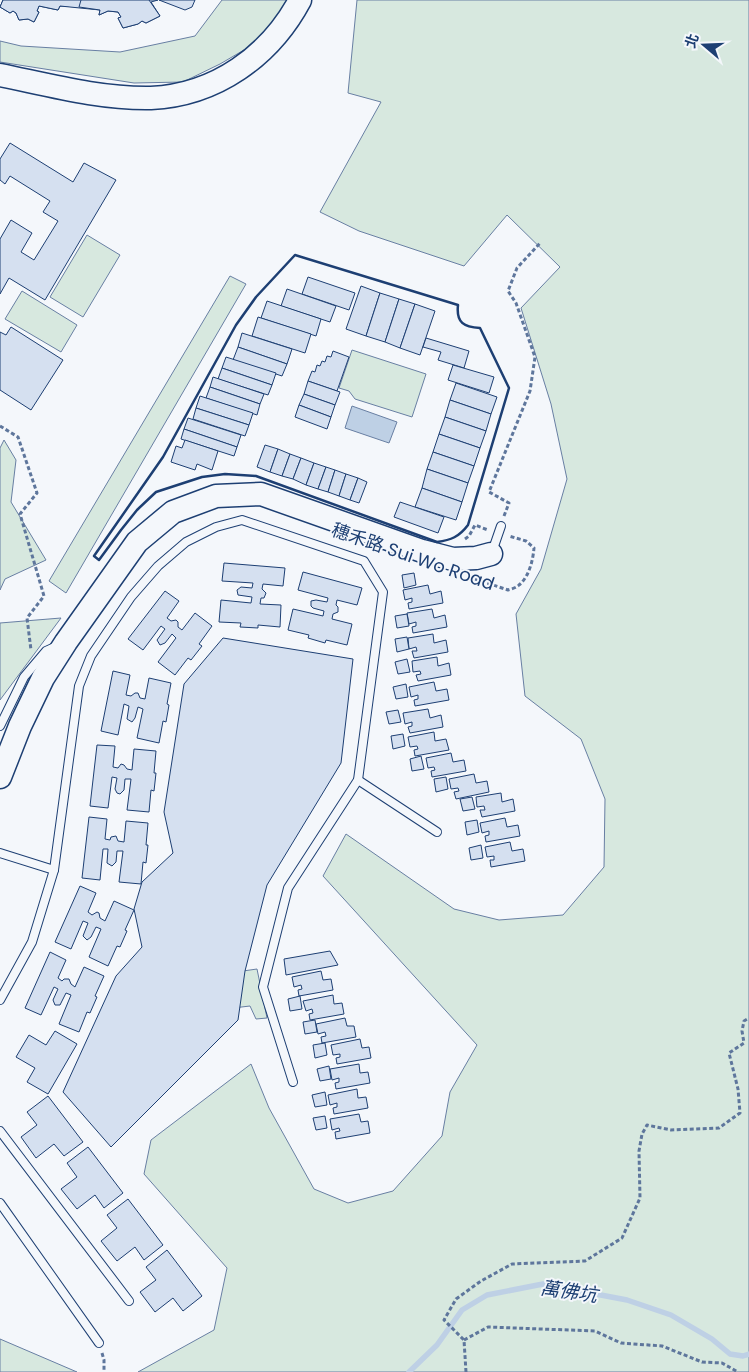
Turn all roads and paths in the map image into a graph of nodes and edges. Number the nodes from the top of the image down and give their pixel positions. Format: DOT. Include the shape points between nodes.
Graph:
graph roads {
  1 [pos="300,0"];
  2 [pos="0,75"];
  3 [pos="541,242"];
  4 [pos="0,426"];
  5 [pos="499,529"];
  6 [pos="462,540"];
  7 [pos="492,554"];
  8 [pos="474,578"];
  9 [pos="66,642"];
  10 [pos="31,652"];
  11 [pos="0,726"];
  12 [pos="0,777"];
  13 [pos="358,780"];
  14 [pos="437,832"];
  15 [pos="0,853"];
  16 [pos="54,870"];
  17 [pos="0,1000"];
  18 [pos="749,1018"];
  19 [pos="293,1082"];
  20 [pos="0,1131"];
  21 [pos="0,1203"];
  22 [pos="128,1302"];
  23 [pos="464,1340"];
  24 [pos="99,1343"];
  25 [pos="104,1372"];
  26 [pos="466,1372"];
  27 [pos="738,1372"];
  1 -- 2 [label="street" via="278,34 251,61 222,79 190,92 151,98 120,96"];
  3 -- 5 [label="path" via="517,268 508,291 516,303 535,357 530,391 488,492 508,503"];
  4 -- 10 [label="path" via="18,437 37,493 20,514 44,596 27,618"];
  5 -- 6 [label="path, 穗禾路 Sui Wo Road" via="475,525 469,536"];
  5 -- 7 [label="lane"];
  5 -- 8 [label="path, 穗禾路 Sui Wo Road" via="534,548 527,574 519,586 508,590"];
  7 -- 9 [label="street, 穗禾路 Sui Wo Road" via="453,559 261,494 216,496 173,512 137,542"];
  9 -- 11 [label="lane" via="46,651 30,669"];
  9 -- 12 [label="street, 穗禾路 Sui Wo Road" via="43,678"];
  13 -- 14 [label="lane"];
  13 -- 16 [label="lane" via="383,592 364,561 242,520 216,527 186,542 158,566 131,597 90,656 79,686"];
  13 -- 19 [label="lane" via="288,888 263,988"];
  15 -- 16 [label="lane"];
  16 -- 17 [label="lane" via="32,942"];
  18 -- 23 [label="path" via="744,1021 744,1043 729,1053 740,1113 719,1128 671,1130 647,1125 639,1151 640,1198 622,1238 585,1261 512,1264 481,1281 456,1299 444,1320"];
  20 -- 22 [label="lane"];
  21 -- 24 [label="lane"];
  23 -- 26 [label="path"];
  23 -- 27 [label="path" via="488,1327 595,1331 621,1343 662,1346 702,1362 722,1363"];
  24 -- 25 [label="path"];
}
